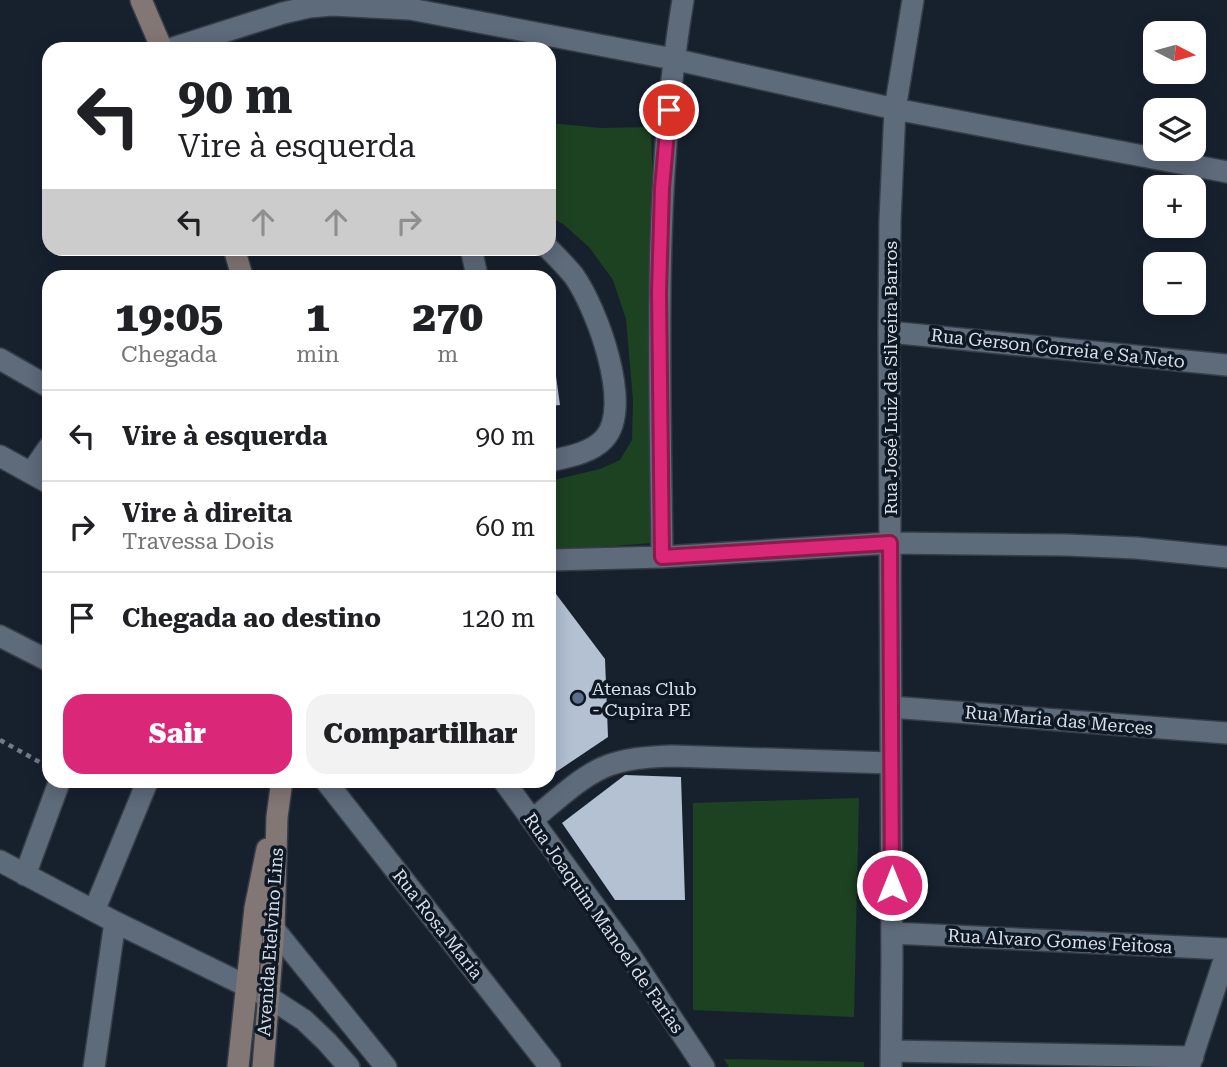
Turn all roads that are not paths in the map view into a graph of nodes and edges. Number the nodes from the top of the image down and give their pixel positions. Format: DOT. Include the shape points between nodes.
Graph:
graph roads {
  1 [pos="141,0"];
  2 [pos="682,0"];
  3 [pos="913,0"];
  4 [pos="408,4"];
  5 [pos="159,42"];
  6 [pos="192,42"];
  7 [pos="673,59"];
  8 [pos="895,109"];
  9 [pos="1227,172"];
  10 [pos="556,255"];
  11 [pos="889,332"];
  12 [pos="0,359"];
  13 [pos="1227,365"];
  14 [pos="42,383"];
  15 [pos="0,456"];
  16 [pos="556,459"];
  17 [pos="40,478"];
  18 [pos="890,543"];
  19 [pos="1227,556"];
  20 [pos="662,557"];
  21 [pos="556,560"];
  22 [pos="0,635"];
  23 [pos="42,657"];
  24 [pos="891,707"];
  25 [pos="1227,733"];
  26 [pos="891,763"];
  27 [pos="57,788"];
  28 [pos="145,788"];
  29 [pos="281,788"];
  30 [pos="331,788"];
  31 [pos="509,788"];
  32 [pos="277,817"];
  33 [pos="532,820"];
  34 [pos="0,861"];
  35 [pos="25,875"];
  36 [pos="94,911"];
  37 [pos="115,922"];
  38 [pos="274,929"];
  39 [pos="892,933"];
  40 [pos="1227,950"];
  41 [pos="246,986"];
  42 [pos="267,996"];
  43 [pos="891,1059"];
  44 [pos="1191,1062"];
  45 [pos="94,1067"];
  46 [pos="238,1067"];
  47 [pos="262,1067"];
  48 [pos="349,1067"];
  49 [pos="386,1067"];
  50 [pos="550,1067"];
  51 [pos="704,1067"];
  1 -- 5 [label="main road"];
  2 -- 7 [label="street"];
  3 -- 8 [label="street, Rua José Luiz da Silveira Barros"];
  4 -- 6 [label="street" via="309,7"];
  4 -- 7 [label="street"];
  7 -- 8 [label="street"];
  7 -- 20 [label="street" via="659,292"];
  8 -- 9 [label="street"];
  8 -- 11 [label="street, Rua José Luiz da Silveira Barros"];
  10 -- 16 [label="street" via="575,277 594,312 612,372 616,406 604,439"];
  11 -- 13 [label="street, Rua Gerson Correia e Sa Neto"];
  11 -- 18 [label="street, Rua José Luiz da Silveira Barros"];
  12 -- 14 [label="street"];
  15 -- 17 [label="street"];
  18 -- 19 [label="street" via="1067,545"];
  18 -- 20 [label="street"];
  18 -- 24 [label="street, Rua José Luiz da Silveira Barros"];
  20 -- 21 [label="street"];
  22 -- 23 [label="street"];
  24 -- 25 [label="street, Rua Maria das Merces"];
  24 -- 26 [label="street, Rua José Luiz da Silveira Barros"];
  26 -- 33 [label="street" via="645,757 600,769"];
  26 -- 39 [label="street, Rua José Luiz da Silveira Barros"];
  27 -- 35 [label="street"];
  28 -- 36 [label="street"];
  29 -- 32 [label="main road, Avenida Etelvino Lins"];
  30 -- 50 [label="street, Rua Rosa Maria"];
  31 -- 33 [label="street, Rua Joaquim Manoel de Farias"];
  32 -- 38 [label="main road, Avenida Etelvino Lins"];
  32 -- 41 [label="main road, Avenida Etelvino Lins" via="261,876"];
  33 -- 51 [label="street, Rua Joaquim Manoel de Farias"];
  34 -- 35 [label="street"];
  35 -- 36 [label="street"];
  36 -- 37 [label="street"];
  37 -- 41 [label="street"];
  37 -- 45 [label="street"];
  38 -- 42 [label="main road, Avenida Etelvino Lins"];
  38 -- 49 [label="street"];
  39 -- 40 [label="street, Rua Alvaro Gomes Feitosa"];
  39 -- 43 [label="street, Rua José Luiz da Silveira Barros"];
  40 -- 44 [label="street"];
  41 -- 42 [label="street"];
  41 -- 46 [label="main road, Avenida Etelvino Lins"];
  42 -- 47 [label="main road, Avenida Etelvino Lins"];
  42 -- 48 [label="street" via="304,1020"];
  43 -- 44 [label="street"];
}
